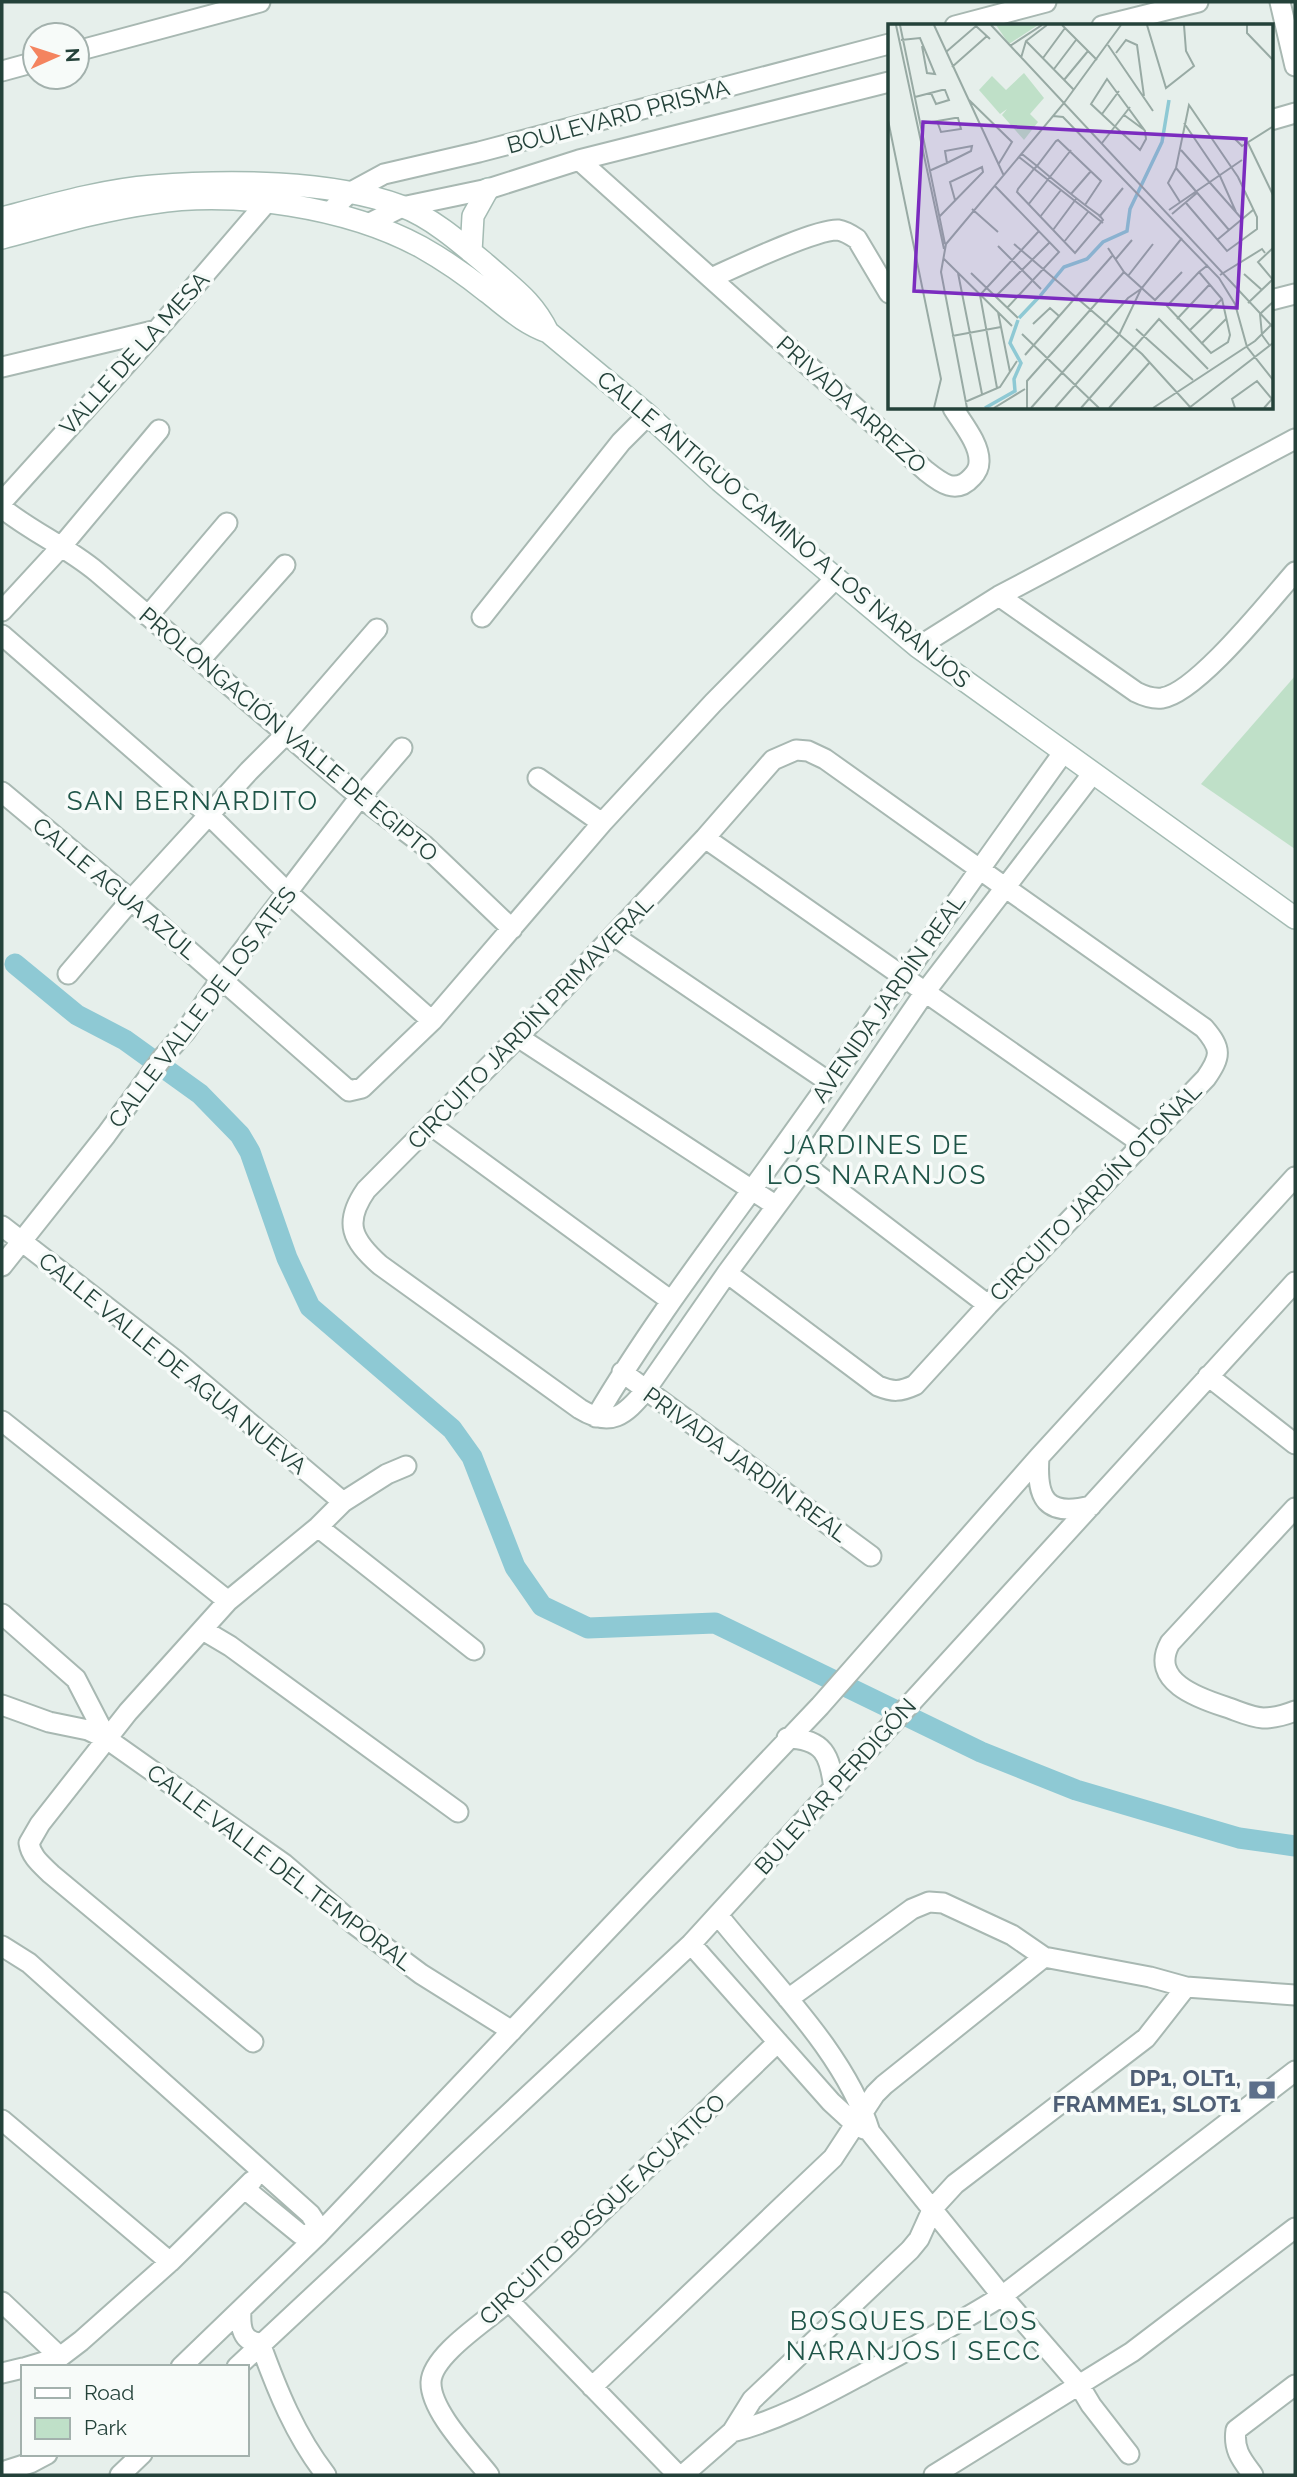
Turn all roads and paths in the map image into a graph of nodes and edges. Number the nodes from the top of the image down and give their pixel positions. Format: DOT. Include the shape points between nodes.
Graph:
graph roads {
  1 [pos="260,2"];
  2 [pos="1046,2"];
  3 [pos="1198,2"];
  4 [pos="1280,2"];
  5 [pos="964,24"];
  6 [pos="1110,24"];
  7 [pos="888,44"];
  8 [pos="91,47"];
  9 [pos="21,66"];
  10 [pos="1295,66"];
  11 [pos="2,71"];
  12 [pos="888,82"];
  13 [pos="1295,113"];
  14 [pos="1272,120"];
  15 [pos="579,160"];
  16 [pos="488,189"];
  17 [pos="349,193"];
  18 [pos="266,203"];
  19 [pos="402,207"];
  20 [pos="330,212"];
  21 [pos="2,218"];
  22 [pos="369,224"];
  23 [pos="2,238"];
  24 [pos="471,252"];
  25 [pos="711,278"];
  26 [pos="888,291"];
  27 [pos="1295,294"];
  28 [pos="1272,300"];
  29 [pos="157,330"];
  30 [pos="548,332"];
  31 [pos="2,367"];
  32 [pos="954,410"];
  33 [pos="648,415"];
  34 [pos="159,430"];
  35 [pos="1295,439"];
  36 [pos="2,502"];
  37 [pos="2,508"];
  38 [pos="227,523"];
  39 [pos="61,547"];
  40 [pos="285,565"];
  41 [pos="1295,572"];
  42 [pos="836,578"];
  43 [pos="999,596"];
  44 [pos="2,611"];
  45 [pos="148,616"];
  46 [pos="482,617"];
  47 [pos="377,629"];
  48 [pos="2,635"];
  49 [pos="918,647"];
  50 [pos="201,660"];
  51 [pos="287,733"];
  52 [pos="402,748"];
  53 [pos="1063,753"];
  54 [pos="1093,773"];
  55 [pos="538,778"];
  56 [pos="2,792"];
  57 [pos="360,797"];
  58 [pos="209,815"];
  59 [pos="602,823"];
  60 [pos="705,838"];
  61 [pos="980,868"];
  62 [pos="1006,888"];
  63 [pos="287,892"];
  64 [pos="131,900"];
  65 [pos="1295,918"];
  66 [pos="512,929"];
  67 [pos="614,936"];
  68 [pos="68,974"];
  69 [pos="905,977"];
  70 [pos="221,979"];
  71 [pos="925,992"];
  72 [pos="432,1021"];
  73 [pos="518,1037"];
  74 [pos="829,1082"];
  75 [pos="432,1126"];
  76 [pos="1141,1143"];
  77 [pos="806,1166"];
  78 [pos="1295,1177"];
  79 [pos="752,1190"];
  80 [pos="775,1205"];
  81 [pos="2,1226"];
  82 [pos="21,1241"];
  83 [pos="2,1266"];
  84 [pos="727,1273"];
  85 [pos="1295,1282"];
  86 [pos="670,1300"];
  87 [pos="988,1305"];
  88 [pos="622,1372"];
  89 [pos="1208,1376"];
  90 [pos="645,1391"];
  91 [pos="603,1418"];
  92 [pos="2,1421"];
  93 [pos="1295,1444"];
  94 [pos="1039,1457"];
  95 [pos="406,1466"];
  96 [pos="343,1502"];
  97 [pos="1091,1506"];
  98 [pos="1295,1508"];
  99 [pos="318,1527"];
  100 [pos="871,1556"];
  101 [pos="228,1601"];
  102 [pos="2,1614"];
  103 [pos="203,1630"];
  104 [pos="474,1650"];
  105 [pos="2,1705"];
  106 [pos="1295,1711"];
  107 [pos="787,1738"];
  108 [pos="107,1739"];
  109 [pos="834,1789"];
  110 [pos="458,1812"];
  111 [pos="718,1915"];
  112 [pos="691,1944"];
  113 [pos="2,1946"];
  114 [pos="1044,1956"];
  115 [pos="1186,1986"];
  116 [pos="1295,1995"];
  117 [pos="788,1999"];
  118 [pos="512,2031"];
  119 [pos="253,2042"];
  120 [pos="778,2042"];
  121 [pos="1295,2071"];
  122 [pos="2,2120"];
  123 [pos="863,2123"];
  124 [pos="263,2169"];
  125 [pos="245,2189"];
  126 [pos="933,2208"];
  127 [pos="1295,2228"];
  128 [pos="317,2236"];
  129 [pos="170,2262"];
  130 [pos="1002,2296"];
  131 [pos="509,2301"];
  132 [pos="2,2302"];
  133 [pos="241,2311"];
  134 [pos="260,2343"];
  135 [pos="60,2357"];
  136 [pos="32,2365"];
  137 [pos="183,2365"];
  138 [pos="239,2365"];
  139 [pos="21,2368"];
  140 [pos="2,2373"];
  141 [pos="1079,2385"];
  142 [pos="1295,2385"];
  143 [pos="592,2387"];
  144 [pos="732,2432"];
  145 [pos="1129,2454"];
  146 [pos="43,2456"];
  147 [pos="140,2456"];
  148 [pos="2,2472"];
  149 [pos="120,2475"];
  150 [pos="326,2475"];
  151 [pos="489,2475"];
  152 [pos="680,2475"];
  153 [pos="934,2475"];
  154 [pos="1253,2475"];
  1 -- 8 [label="street"];
  2 -- 5 [label="street"];
  3 -- 6 [label="street"];
  4 -- 10 [label="street"];
  7 -- 17 [label="street, BOULEVARD PRISMA" via="384,174"];
  9 -- 11 [label="street"];
  12 -- 15 [label="street, BOULEVARD PRISMA"];
  13 -- 14 [label="street"];
  15 -- 16 [label="street, BOULEVARD PRISMA"];
  15 -- 25 [label="street, PRIVADA ARREZO"];
  16 -- 19 [label="street, BOULEVARD PRISMA"];
  16 -- 24 [label="street" via="473,216"];
  17 -- 19 [label="street, CALLE ANTIGUO CAMINO A LOS NARANJOS"];
  17 -- 20 [label="street, BOULEVARD PRISMA"];
  17 -- 21 [label="street" via="275,185 151,186"];
  18 -- 20 [label="street"];
  18 -- 23 [label="street" via="153,202"];
  18 -- 29 [label="street, VALLE DE LA MESA"];
  19 -- 22 [label="street, BOULEVARD PRISMA"];
  19 -- 24 [label="street, CALLE ANTIGUO CAMINO A LOS NARANJOS"];
  20 -- 22 [label="street, CALLE ANTIGUO CAMINO A LOS NARANJOS"];
  22 -- 30 [label="street, CALLE ANTIGUO CAMINO A LOS NARANJOS" via="429,253 529,325"];
  24 -- 30 [label="street, CALLE ANTIGUO CAMINO A LOS NARANJOS" via="538,312"];
  25 -- 26 [label="street" via="816,234 837,230 857,239"];
  25 -- 32 [label="street, PRIVADA ARREZO" via="926,471 951,487 968,481 979,464 973,442"];
  27 -- 28 [label="street"];
  29 -- 31 [label="street"];
  29 -- 36 [label="street, VALLE DE LA MESA"];
  30 -- 33 [label="street, CALLE ANTIGUO CAMINO A LOS NARANJOS"];
  33 -- 42 [label="street, CALLE ANTIGUO CAMINO A LOS NARANJOS"];
  33 -- 46 [label="street" via="621,442"];
  34 -- 39 [label="street"];
  35 -- 43 [label="street"];
  37 -- 39 [label="street, PROLONGACIÓN VALLE DE EGIPTO"];
  38 -- 45 [label="street"];
  39 -- 44 [label="street"];
  39 -- 45 [label="street, PROLONGACIÓN VALLE DE EGIPTO" via="82,559"];
  40 -- 50 [label="street"];
  41 -- 43 [label="street" via="1212,663 1176,693 1162,698 1136,692"];
  42 -- 49 [label="street, CALLE ANTIGUO CAMINO A LOS NARANJOS"];
  42 -- 59 [label="street"];
  43 -- 49 [label="street"];
  45 -- 50 [label="street, PROLONGACIÓN VALLE DE EGIPTO"];
  47 -- 51 [label="street"];
  48 -- 58 [label="street"];
  49 -- 53 [label="street, CALLE ANTIGUO CAMINO A LOS NARANJOS"];
  50 -- 51 [label="street, PROLONGACIÓN VALLE DE EGIPTO"];
  51 -- 57 [label="street, PROLONGACIÓN VALLE DE EGIPTO"];
  51 -- 58 [label="street"];
  52 -- 57 [label="street, CALLE VALLE DE LOS ATES"];
  53 -- 54 [label="street, CALLE ANTIGUO CAMINO A LOS NARANJOS"];
  53 -- 61 [label="street, AVENIDA JARDÍN REAL"];
  54 -- 62 [label="street, AVENIDA JARDÍN REAL"];
  54 -- 65 [label="street, CALLE ANTIGUO CAMINO A LOS NARANJOS"];
  55 -- 59 [label="street"];
  56 -- 64 [label="street, CALLE AGUA AZUL"];
  57 -- 63 [label="street, CALLE VALLE DE LOS ATES"];
  57 -- 66 [label="street, PROLONGACIÓN VALLE DE EGIPTO" via="425,846"];
  58 -- 63 [label="street"];
  58 -- 64 [label="street"];
  59 -- 66 [label="street"];
  60 -- 61 [label="street, CIRCUITO JARDÍN PRIMAVERAL" via="773,760 796,750 807,751"];
  60 -- 67 [label="street, CIRCUITO JARDÍN PRIMAVERAL"];
  60 -- 69 [label="street"];
  61 -- 62 [label="street, CIRCUITO JARDÍN OTOÑAL"];
  61 -- 69 [label="street, AVENIDA JARDÍN REAL"];
  62 -- 71 [label="street, AVENIDA JARDÍN REAL"];
  62 -- 76 [label="street, CIRCUITO JARDÍN OTOÑAL" via="1204,1028 1216,1042 1218,1055 1206,1077"];
  63 -- 70 [label="street, CALLE VALLE DE LOS ATES"];
  63 -- 72 [label="street"];
  64 -- 68 [label="street"];
  64 -- 70 [label="street, CALLE AGUA AZUL"];
  66 -- 72 [label="street"];
  67 -- 73 [label="street, CIRCUITO JARDÍN PRIMAVERAL"];
  67 -- 74 [label="street"];
  69 -- 71 [label="street"];
  69 -- 74 [label="street, AVENIDA JARDÍN REAL"];
  70 -- 72 [label="street, CALLE AGUA AZUL" via="349,1091 362,1088"];
  70 -- 82 [label="street, CALLE VALLE DE LOS ATES" via="185,1032"];
  71 -- 76 [label="street"];
  71 -- 77 [label="street, AVENIDA JARDÍN REAL"];
  73 -- 75 [label="street, CIRCUITO JARDÍN PRIMAVERAL"];
  73 -- 79 [label="street"];
  74 -- 79 [label="street, AVENIDA JARDÍN REAL"];
  75 -- 86 [label="street"];
  75 -- 91 [label="street, CIRCUITO JARDÍN PRIMAVERAL" via="357,1202 353,1233 380,1265 580,1409"];
  76 -- 87 [label="street, CIRCUITO JARDÍN OTOÑAL"];
  77 -- 80 [label="street, AVENIDA JARDÍN REAL"];
  77 -- 87 [label="street"];
  78 -- 94 [label="street"];
  79 -- 80 [label="street"];
  79 -- 86 [label="street, AVENIDA JARDÍN REAL"];
  80 -- 84 [label="street, AVENIDA JARDÍN REAL"];
  81 -- 82 [label="street, CALLE VALLE DE AGUA NUEVA"];
  82 -- 83 [label="street, CALLE VALLE DE LOS ATES"];
  82 -- 96 [label="street, CALLE VALLE DE AGUA NUEVA" via="175,1360"];
  84 -- 87 [label="street, CIRCUITO JARDÍN OTOÑAL" via="892,1392 915,1385"];
  84 -- 90 [label="street, AVENIDA JARDÍN REAL"];
  85 -- 89 [label="street, BULEVAR PERDIGÓN"];
  86 -- 88 [label="street, AVENIDA JARDÍN REAL"];
  88 -- 90 [label="street, PRIVADA JARDÍN REAL"];
  88 -- 91 [label="street, AVENIDA JARDÍN REAL"];
  89 -- 93 [label="street"];
  89 -- 97 [label="street, BULEVAR PERDIGÓN"];
  90 -- 91 [label="street, AVENIDA JARDÍN REAL" via="628,1410"];
  90 -- 100 [label="street, PRIVADA JARDÍN REAL"];
  92 -- 101 [label="street"];
  94 -- 97 [label="street" via="1037,1482 1047,1502 1059,1510"];
  94 -- 107 [label="street"];
  95 -- 96 [label="street"];
  96 -- 99 [label="street"];
  97 -- 109 [label="street, BULEVAR PERDIGÓN"];
  98 -- 106 [label="street" via="1170,1643 1164,1662 1181,1688 1196,1697 1255,1717 1275,1718"];
  99 -- 101 [label="street"];
  99 -- 104 [label="street"];
  101 -- 103 [label="street"];
  102 -- 108 [label="street" via="76,1679"];
  103 -- 108 [label="street"];
  103 -- 110 [label="street"];
  105 -- 108 [label="street, CALLE VALLE DEL TEMPORAL"];
  107 -- 109 [label="street" via="814,1744 828,1756"];
  107 -- 118 [label="street"];
  108 -- 118 [label="street, CALLE VALLE DEL TEMPORAL" via="284,1864 421,1974"];
  108 -- 119 [label="street" via="40,1824 30,1850 37,1861"];
  109 -- 111 [label="street, BULEVAR PERDIGÓN"];
  111 -- 112 [label="street, BULEVAR PERDIGÓN"];
  111 -- 117 [label="street"];
  112 -- 120 [label="street"];
  112 -- 134 [label="street, BULEVAR PERDIGÓN"];
  113 -- 124 [label="street" via="29,1963"];
  114 -- 115 [label="street"];
  114 -- 117 [label="street" via="958,1908 929,1902 912,1909"];
  114 -- 123 [label="street" via="884,2085"];
  115 -- 116 [label="street"];
  115 -- 126 [label="street" via="1146,2038 971,2169"];
  117 -- 123 [label="street" via="841,2069"];
  118 -- 128 [label="street"];
  120 -- 123 [label="street" via="831,2102"];
  120 -- 131 [label="street, CIRCUITO BOSQUE ACUÁTICO"];
  121 -- 130 [label="street"];
  122 -- 129 [label="street"];
  123 -- 126 [label="street"];
  123 -- 143 [label="street" via="811,2181"];
  124 -- 125 [label="street"];
  124 -- 128 [label="street" via="310,2214"];
  125 -- 128 [label="street" via="300,2234"];
  125 -- 129 [label="street"];
  126 -- 130 [label="street"];
  126 -- 144 [label="street" via="910,2250 752,2400"];
  127 -- 141 [label="street" via="1132,2352"];
  128 -- 133 [label="street"];
  129 -- 135 [label="street"];
  130 -- 141 [label="street"];
  130 -- 144 [label="street" via="809,2403"];
  131 -- 143 [label="street"];
  131 -- 151 [label="street, CIRCUITO BOSQUE ACUÁTICO" via="453,2348 431,2379 432,2393 448,2423"];
  132 -- 135 [label="street"];
  133 -- 134 [label="street" via="240,2326 246,2338"];
  133 -- 137 [label="street"];
  134 -- 138 [label="street, BULEVAR PERDIGÓN"];
  134 -- 150 [label="street" via="297,2433"];
  135 -- 136 [label="street"];
  139 -- 140 [label="street"];
  141 -- 145 [label="street"];
  141 -- 153 [label="street"];
  142 -- 154 [label="street" via="1236,2430 1238,2453"];
  143 -- 152 [label="street"];
  144 -- 152 [label="street"];
  146 -- 148 [label="street"];
  147 -- 149 [label="street"];
}
